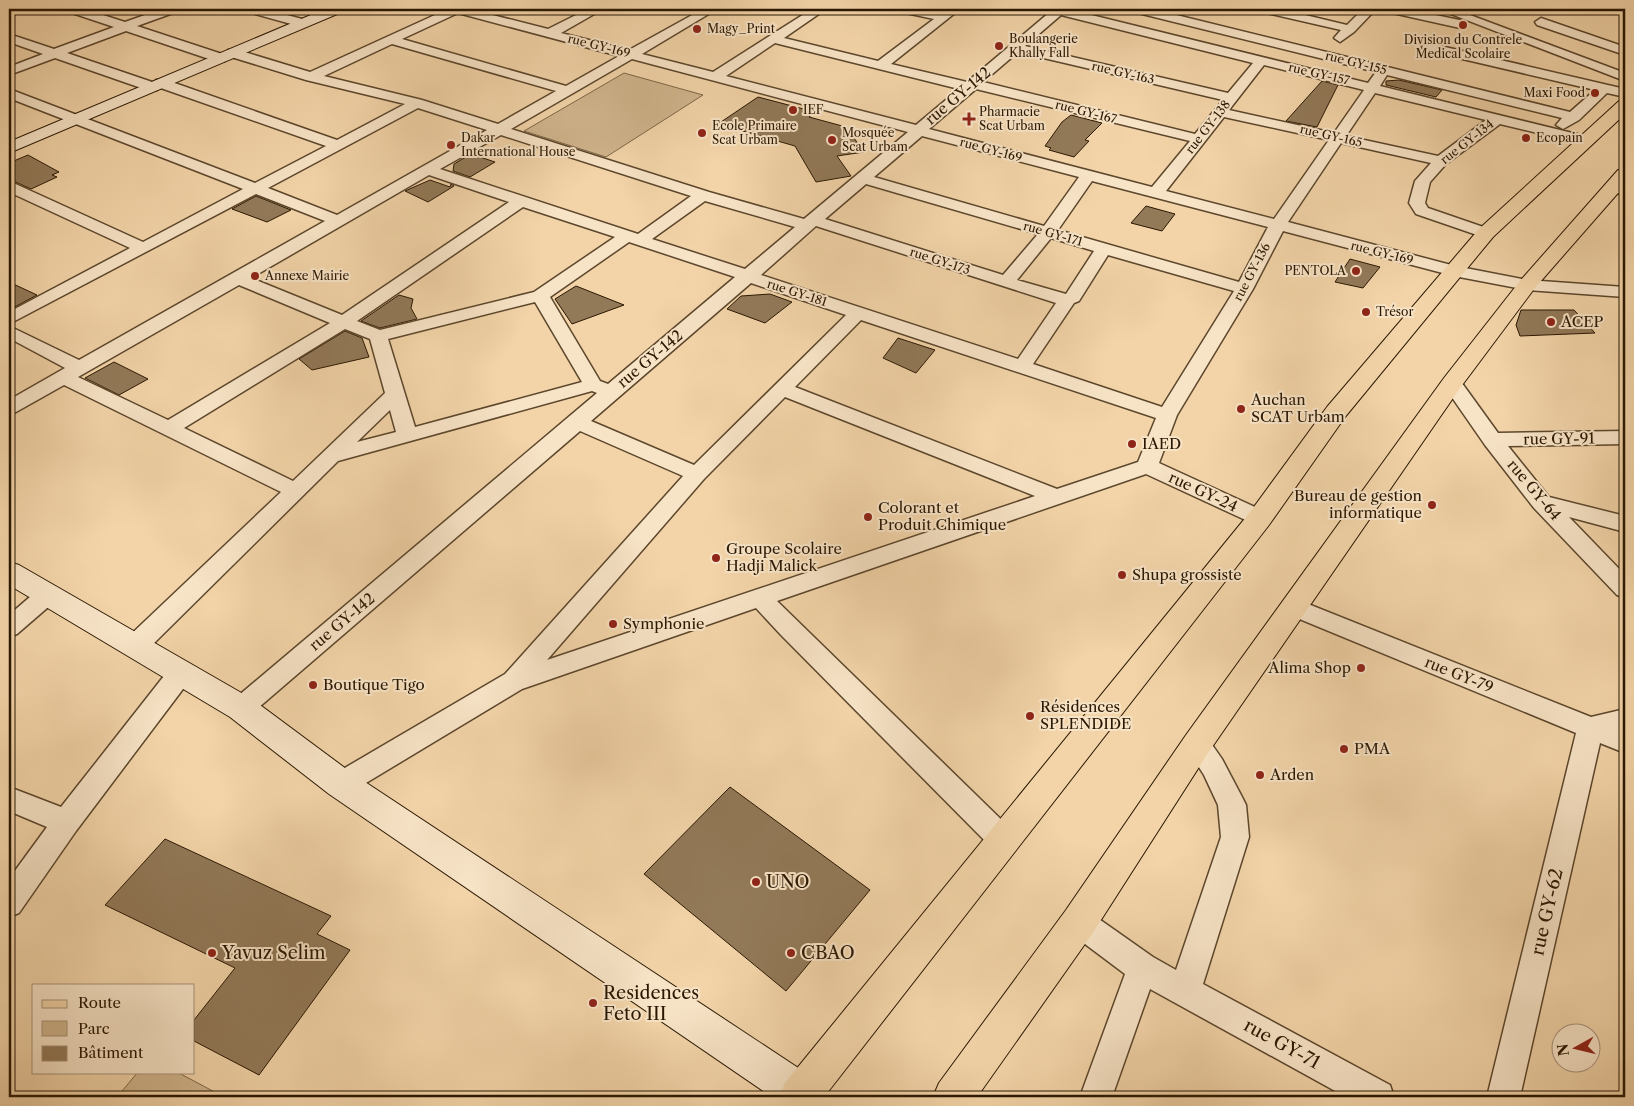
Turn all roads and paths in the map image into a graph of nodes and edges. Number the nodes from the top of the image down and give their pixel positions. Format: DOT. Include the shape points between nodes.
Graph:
graph roads {
  1 [pos="73,9"];
  2 [pos="172,9"];
  3 [pos="252,9"];
  4 [pos="337,9"];
  5 [pos="457,9"];
  6 [pos="597,9"];
  7 [pos="711,9"];
  8 [pos="820,9"];
  9 [pos="905,9"];
  10 [pos="954,9"];
  11 [pos="1057,9"];
  12 [pos="1138,9"];
  13 [pos="1266,9"];
  14 [pos="1370,9"];
  15 [pos="1392,9"];
  16 [pos="1444,9"];
  17 [pos="481,11"];
  18 [pos="943,17"];
  19 [pos="1466,17"];
  20 [pos="1450,22"];
  21 [pos="1541,22"];
  22 [pos="302,23"];
  23 [pos="126,26"];
  24 [pos="1350,28"];
  25 [pos="1506,32"];
  26 [pos="549,34"];
  27 [pos="9,38"];
  28 [pos="772,39"];
  29 [pos="391,40"];
  30 [pos="1015,48"];
  31 [pos="1625,51"];
  32 [pos="55,53"];
  33 [pos="632,54"];
  34 [pos="1422,54"];
  35 [pos="1323,55"];
  36 [pos="226,56"];
  37 [pos="1261,61"];
  38 [pos="881,65"];
  39 [pos="9,70"];
  40 [pos="1384,70"];
  41 [pos="1622,72"];
  42 [pos="1403,74"];
  43 [pos="715,77"];
  44 [pos="312,78"];
  45 [pos="157,85"];
  46 [pos="971,85"];
  47 [pos="1372,87"];
  48 [pos="567,90"];
  49 [pos="9,92"];
  50 [pos="1625,93"];
  51 [pos="1615,97"];
  52 [pos="1232,98"];
  53 [pos="418,103"];
  54 [pos="1220,112"];
  55 [pos="1574,117"];
  56 [pos="78,118"];
  57 [pos="1498,118"];
  58 [pos="500,128"];
  59 [pos="918,131"];
  60 [pos="1553,132"];
  61 [pos="1336,137"];
  62 [pos="1199,139"];
  63 [pos="1588,140"];
  64 [pos="338,145"];
  65 [pos="9,148"];
  66 [pos="1441,161"];
  67 [pos="428,170"];
  68 [pos="1088,176"];
  69 [pos="862,178"];
  70 [pos="1621,183"];
  71 [pos="9,186"];
  72 [pos="257,188"];
  73 [pos="1155,194"];
  74 [pos="702,195"];
  75 [pos="30,196"];
  76 [pos="521,201"];
  77 [pos="9,206"];
  78 [pos="339,221"];
  79 [pos="810,223"];
  80 [pos="1277,226"];
  81 [pos="1048,232"];
  82 [pos="1486,233"];
  83 [pos="633,239"];
  84 [pos="144,248"];
  85 [pos="1104,248"];
  86 [pos="1454,271"];
  87 [pos="747,276"];
  88 [pos="237,278"];
  89 [pos="1006,282"];
  90 [pos="1527,285"];
  91 [pos="1244,289"];
  92 [pos="1625,292"];
  93 [pos="540,296"];
  94 [pos="1068,299"];
  95 [pos="858,313"];
  96 [pos="9,319"];
  97 [pos="344,322"];
  98 [pos="9,331"];
  99 [pos="378,336"];
  100 [pos="1022,367"];
  101 [pos="72,372"];
  102 [pos="1452,383"];
  103 [pos="602,388"];
  104 [pos="782,389"];
  105 [pos="395,394"];
  106 [pos="9,408"];
  107 [pos="1167,415"];
  108 [pos="577,422"];
  109 [pos="168,429"];
  110 [pos="407,435"];
  111 [pos="1625,437"];
  112 [pos="1492,440"];
  113 [pos="331,456"];
  114 [pos="1147,466"];
  115 [pos="697,474"];
  116 [pos="294,490"];
  117 [pos="1054,496"];
  118 [pos="1542,503"];
  119 [pos="1260,518"];
  120 [pos="1625,524"];
  121 [pos="9,572"];
  122 [pos="1625,590"];
  123 [pos="46,596"];
  124 [pos="762,598"];
  125 [pos="1294,607"];
  126 [pos="9,628"];
  127 [pos="135,646"];
  128 [pos="180,674"];
  129 [pos="512,682"];
  130 [pos="241,708"];
  131 [pos="1625,719"];
  132 [pos="1590,728"];
  133 [pos="1625,742"];
  134 [pos="1197,744"];
  135 [pos="341,784"];
  136 [pos="9,799"];
  137 [pos="66,822"];
  138 [pos="1004,841"];
  139 [pos="9,903"];
  140 [pos="1079,922"];
  141 [pos="1142,968"];
  142 [pos="1184,991"];
  143 [pos="800,1095"];
  144 [pos="953,1097"];
  145 [pos="1096,1097"];
  146 [pos="1378,1097"];
  147 [pos="1504,1097"];
  1 -- 23 [label="street, rue GY-173"];
  2 -- 23 [label="street"];
  3 -- 22 [label="street"];
  4 -- 22 [label="street"];
  5 -- 17 [label="street, rue GY-169"];
  5 -- 29 [label="street"];
  6 -- 26 [label="street"];
  7 -- 33 [label="street"];
  8 -- 28 [label="street"];
  9 -- 18 [label="street"];
  10 -- 18 [label="street"];
  11 -- 30 [label="street, rue GY-142"];
  11 -- 37 [label="street, rue GY-157"];
  12 -- 35 [label="street, rue GY-155"];
  13 -- 24 [label="street"];
  14 -- 24 [label="street"];
  15 -- 20 [label="street"];
  16 -- 19 [label="street"];
  17 -- 26 [label="street, rue GY-169"];
  18 -- 38 [label="street"];
  19 -- 20 [label="street"];
  19 -- 25 [label="street"];
  20 -- 25 [label="street"];
  20 -- 34 [label="street"];
  21 -- 31 [label="street"];
  22 -- 36 [label="street"];
  23 -- 32 [label="street"];
  23 -- 36 [label="street, rue GY-173"];
  24 -- 35 [label="street"];
  25 -- 41 [label="street"];
  26 -- 33 [label="street, rue GY-169"];
  27 -- 32 [label="street"];
  28 -- 38 [label="street, rue GY-167"];
  28 -- 43 [label="street"];
  29 -- 44 [label="street"];
  29 -- 48 [label="street"];
  30 -- 46 [label="street, rue GY-142"];
  30 -- 52 [label="street, rue GY-163"];
  32 -- 39 [label="street"];
  32 -- 45 [label="street"];
  33 -- 43 [label="street, rue GY-169"];
  33 -- 48 [label="street"];
  34 -- 42 [label="street"];
  34 -- 51 [label="street"];
  35 -- 40 [label="street, rue GY-155"];
  36 -- 44 [label="street, rue GY-173"];
  36 -- 45 [label="street"];
  37 -- 47 [label="street, rue GY-157"];
  37 -- 52 [label="street, rue GY-138"];
  38 -- 46 [label="street, rue GY-167"];
  40 -- 42 [label="street, rue GY-155"];
  40 -- 47 [label="street, rue GY-136"];
  42 -- 55 [label="street, rue GY-155"];
  43 -- 59 [label="street, rue GY-169"];
  44 -- 53 [label="street, rue GY-173"];
  45 -- 56 [label="street"];
  45 -- 64 [label="street"];
  46 -- 59 [label="street, rue GY-142"];
  46 -- 62 [label="street, rue GY-167"];
  47 -- 57 [label="street, rue GY-157"];
  47 -- 61 [label="street, rue GY-136"];
  48 -- 58 [label="street"];
  49 -- 56 [label="street"];
  50 -- 51 [label="street"];
  51 -- 55 [label="street"];
  51 -- 63 [label="main road"];
  52 -- 54 [label="street, rue GY-138"];
  53 -- 58 [label="street, rue GY-173"];
  53 -- 64 [label="street"];
  54 -- 61 [label="street, rue GY-165"];
  54 -- 62 [label="street, rue GY-138"];
  55 -- 60 [label="street"];
  56 -- 65 [label="street"];
  56 -- 72 [label="street"];
  57 -- 60 [label="street, rue GY-157"];
  57 -- 66 [label="street, rue GY-134"];
  58 -- 67 [label="street"];
  58 -- 74 [label="street, rue GY-173"];
  59 -- 68 [label="street, rue GY-169"];
  59 -- 69 [label="street, rue GY-142"];
  60 -- 63 [label="street, rue GY-157"];
  61 -- 66 [label="street, rue GY-165"];
  61 -- 80 [label="street, rue GY-136"];
  62 -- 73 [label="street, rue GY-138"];
  63 -- 82 [label="main road"];
  64 -- 72 [label="street"];
  66 -- 82 [label="street, rue GY-134" via="1423,181 1418,208"];
  67 -- 76 [label="street, rue GY-181"];
  67 -- 78 [label="street"];
  68 -- 73 [label="street, rue GY-169"];
  68 -- 81 [label="street"];
  69 -- 79 [label="street, rue GY-142"];
  69 -- 81 [label="street, rue GY-171"];
  70 -- 90 [label="main road"];
  71 -- 75 [label="street"];
  72 -- 78 [label="street"];
  72 -- 84 [label="street"];
  73 -- 80 [label="street, rue GY-169"];
  74 -- 79 [label="street, rue GY-173"];
  74 -- 83 [label="street"];
  75 -- 77 [label="street"];
  75 -- 84 [label="street"];
  76 -- 83 [label="street, rue GY-181"];
  76 -- 97 [label="street"];
  78 -- 88 [label="street"];
  79 -- 87 [label="street, rue GY-142"];
  79 -- 89 [label="street, rue GY-173"];
  80 -- 86 [label="street, rue GY-169"];
  80 -- 91 [label="street, rue GY-136"];
  81 -- 85 [label="street, rue GY-171"];
  81 -- 89 [label="street"];
  82 -- 86 [label="main road"];
  83 -- 87 [label="street, rue GY-181"];
  83 -- 93 [label="street"];
  84 -- 96 [label="street"];
  85 -- 91 [label="street, rue GY-171"];
  85 -- 94 [label="street"];
  86 -- 90 [label="street, rue GY-169"];
  86 -- 119 [label="main road" via="1336,412"];
  87 -- 95 [label="street, rue GY-181"];
  87 -- 103 [label="street, rue GY-142"];
  88 -- 97 [label="street"];
  88 -- 101 [label="street"];
  89 -- 94 [label="street, rue GY-173"];
  90 -- 92 [label="street, rue GY-169"];
  90 -- 102 [label="main road"];
  91 -- 107 [label="street, rue GY-136"];
  93 -- 99 [label="street"];
  93 -- 103 [label="street"];
  94 -- 100 [label="street"];
  95 -- 100 [label="street, rue GY-181"];
  95 -- 104 [label="street"];
  97 -- 99 [label="street"];
  97 -- 109 [label="street"];
  98 -- 101 [label="street"];
  99 -- 105 [label="street"];
  100 -- 107 [label="street, rue GY-181"];
  101 -- 106 [label="street"];
  101 -- 109 [label="street"];
  102 -- 112 [label="street, rue GY-64"];
  102 -- 125 [label="main road"];
  103 -- 108 [label="street, rue GY-142"];
  103 -- 110 [label="street"];
  104 -- 115 [label="street"];
  104 -- 117 [label="street"];
  105 -- 110 [label="street"];
  105 -- 113 [label="street"];
  107 -- 114 [label="street, rue GY-136"];
  108 -- 115 [label="street"];
  108 -- 130 [label="street, rue GY-142"];
  109 -- 116 [label="street"];
  110 -- 113 [label="street"];
  111 -- 112 [label="street, rue GY-91"];
  112 -- 118 [label="street, rue GY-64"];
  113 -- 116 [label="street"];
  114 -- 117 [label="street"];
  114 -- 119 [label="street, rue GY-24"];
  115 -- 129 [label="street"];
  116 -- 127 [label="street"];
  117 -- 124 [label="street"];
  118 -- 120 [label="street"];
  118 -- 122 [label="street, rue GY-64"];
  119 -- 138 [label="main road"];
  121 -- 123 [label="street"];
  123 -- 126 [label="street"];
  123 -- 127 [label="street"];
  124 -- 129 [label="street"];
  124 -- 138 [label="street" via="789,629"];
  125 -- 132 [label="street, rue GY-79"];
  125 -- 134 [label="main road"];
  127 -- 128 [label="street"];
  128 -- 130 [label="street"];
  128 -- 137 [label="street"];
  129 -- 135 [label="street"];
  130 -- 135 [label="street"];
  131 -- 132 [label="street"];
  132 -- 133 [label="street, rue GY-79"];
  132 -- 147 [label="street, rue GY-62"];
  134 -- 140 [label="main road"];
  134 -- 142 [label="street" via="1232,805 1235,837"];
  135 -- 143 [label="street"];
  136 -- 137 [label="street"];
  137 -- 139 [label="street"];
  138 -- 143 [label="main road"];
  140 -- 141 [label="street, rue GY-71"];
  140 -- 144 [label="main road"];
  141 -- 142 [label="street, rue GY-71"];
  141 -- 145 [label="street"];
  142 -- 146 [label="street, rue GY-71"];
}
